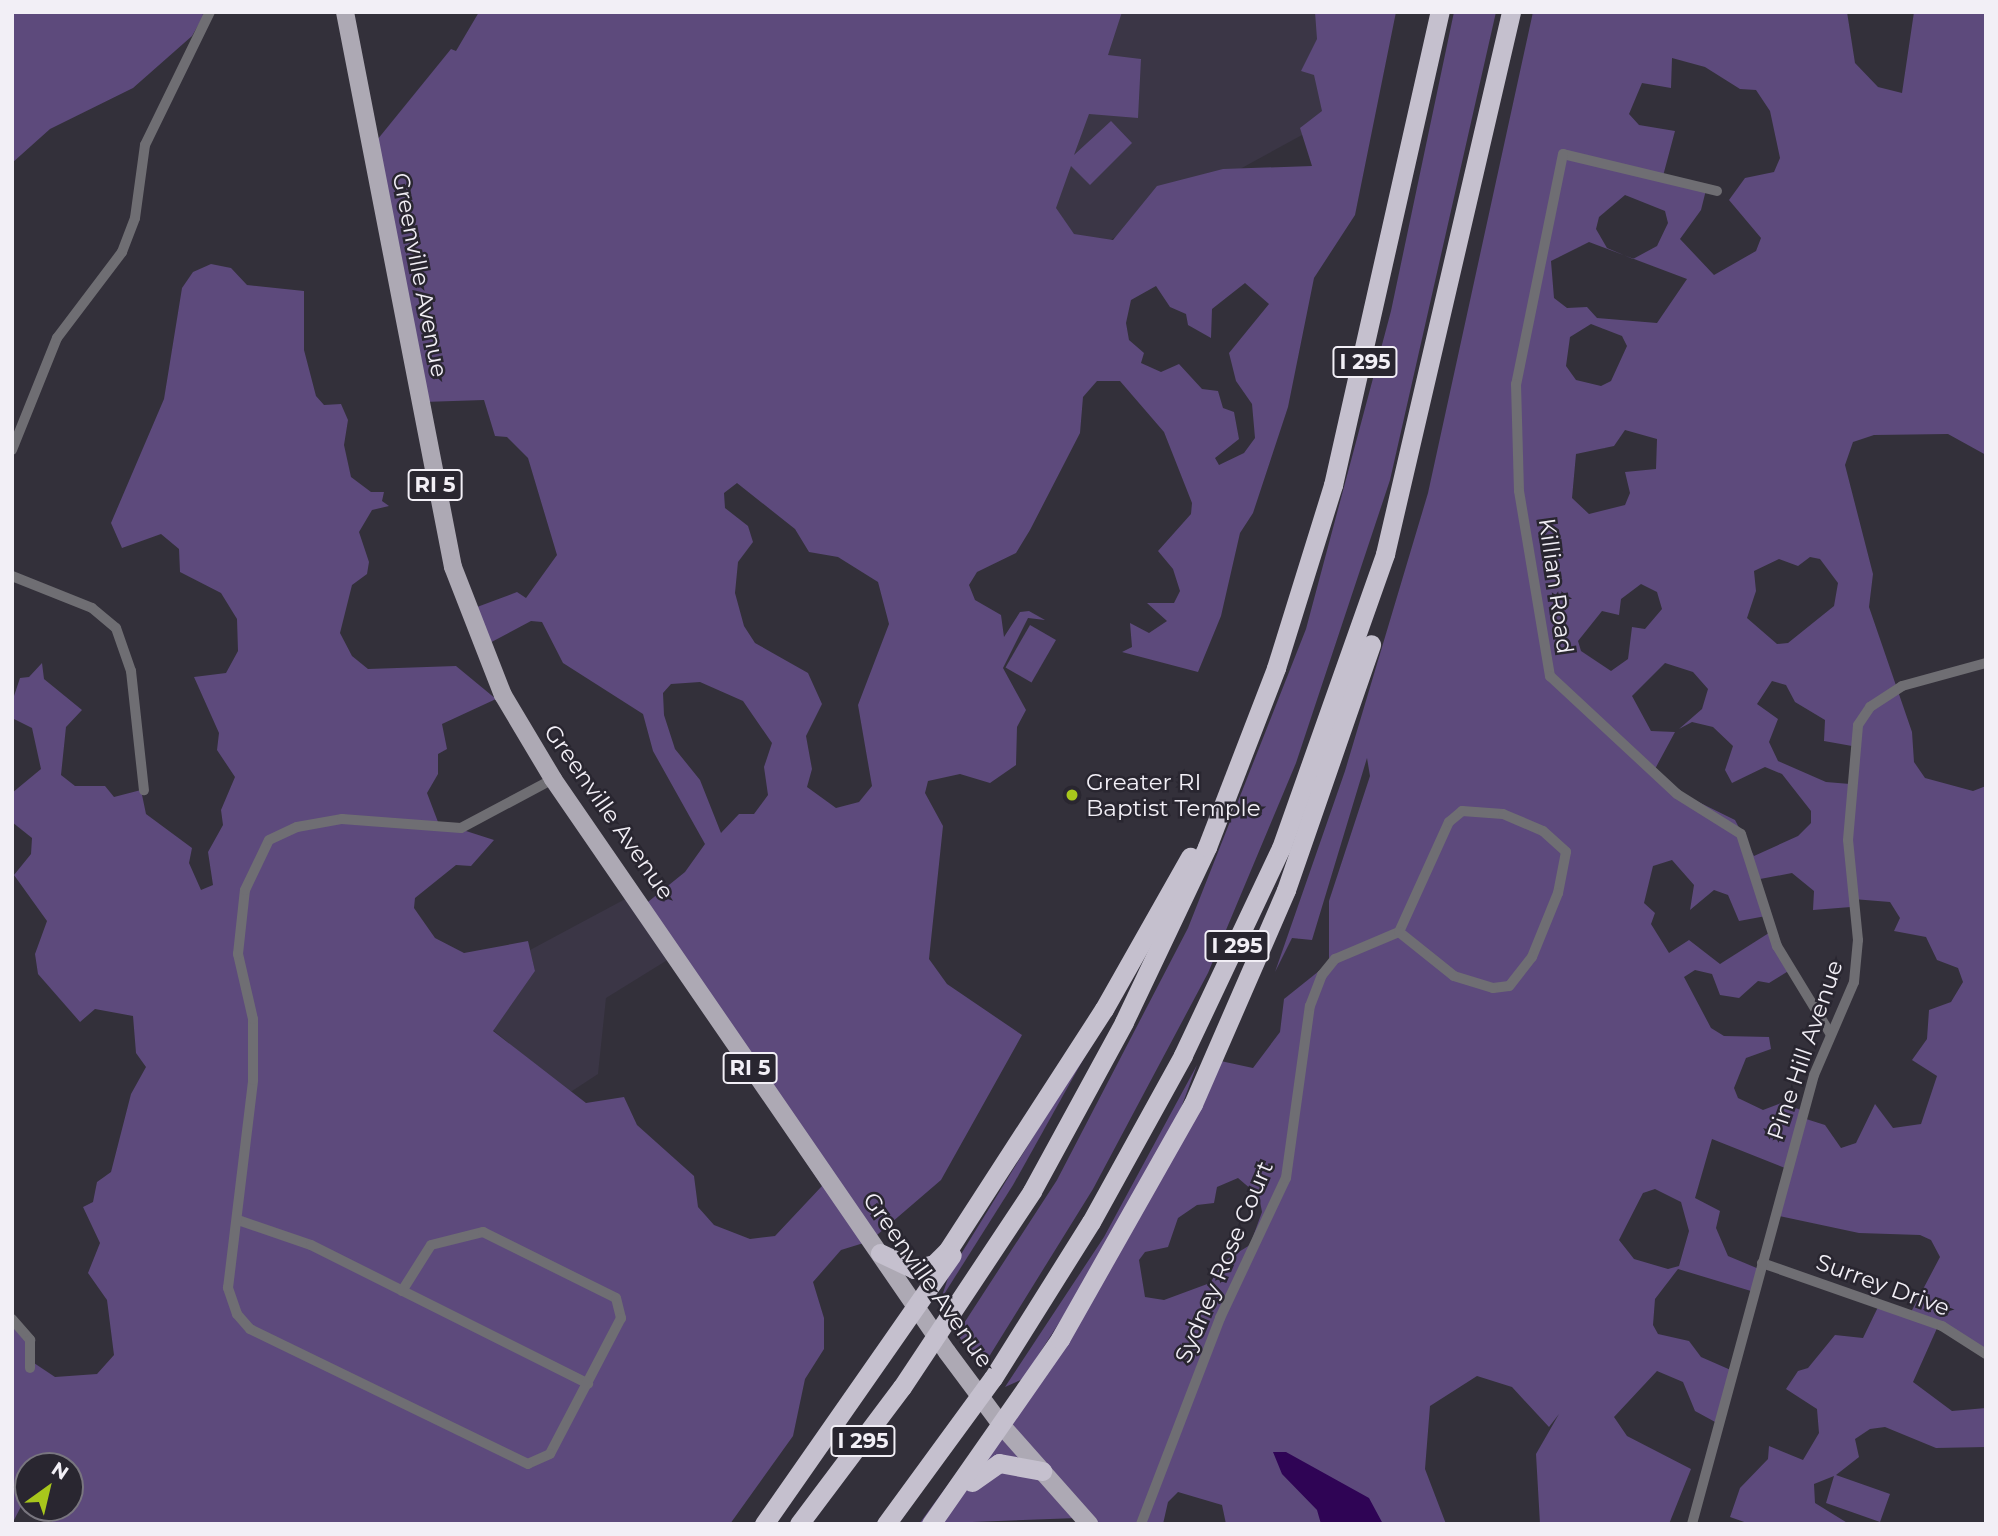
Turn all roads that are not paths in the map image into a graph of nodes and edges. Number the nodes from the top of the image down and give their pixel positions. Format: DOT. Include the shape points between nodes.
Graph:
graph roads {
  1 [pos="210,12"];
  2 [pos="345,12"];
  3 [pos="1440,12"];
  4 [pos="1511,12"];
  5 [pos="1717,191"];
  6 [pos="12,450"];
  7 [pos="1406,479"];
  8 [pos="12,576"];
  9 [pos="1986,663"];
  10 [pos="553,779"];
  11 [pos="144,790"];
  12 [pos="1229,794"];
  13 [pos="1399,932"];
  14 [pos="1830,1033"];
  15 [pos="1003,1170"];
  16 [pos="238,1220"];
  17 [pos="880,1253"];
  18 [pos="1762,1263"];
  19 [pos="402,1291"];
  20 [pos="917,1308"];
  21 [pos="12,1319"];
  22 [pos="1986,1354"];
  23 [pos="30,1368"];
  24 [pos="587,1384"];
  25 [pos="1003,1427"];
  26 [pos="1042,1471"];
  27 [pos="932,1523"];
  28 [pos="764,1524"];
  29 [pos="799,1524"];
  30 [pos="886,1524"];
  31 [pos="1089,1524"];
  32 [pos="1141,1524"];
  33 [pos="1692,1524"];
  1 -- 6 [label="street" via="145,145 135,218 122,252 57,338"];
  2 -- 10 [label="main road, Greenville Avenue / RI 5" via="453,567 503,695"];
  3 -- 12 [label="highway, I 295" via="1340,460 1288,632"];
  4 -- 7 [label="highway, I 295"];
  5 -- 14 [label="street, Killian Road" via="1563,154 1516,384 1517,482 1550,676 1677,794 1741,834 1777,946"];
  7 -- 25 [label="highway" via="1395,556 1371,643 1255,965 1139,1206"];
  7 -- 30 [label="highway, I 295" via="1338,700 1250,918 1141,1134 993,1378"];
  8 -- 11 [label="street" via="92,608 116,628 131,671"];
  9 -- 14 [label="street, Pine Hill Avenue" via="1902,686 1881,697 1858,725 1849,840 1859,957"];
  10 -- 16 [label="street" via="461,828 342,819 297,827 269,840 256,857 245,890 238,954 253,1019"];
  10 -- 17 [label="main road, Greenville Avenue / RI 5"];
  12 -- 15 [label="highway"];
  12 -- 29 [label="highway, I 295" via="1101,1068 950,1319"];
  13 -- 13 [label="street" via="1449,822 1462,811 1503,814 1543,831 1566,852 1561,883 1532,957 1508,986 1493,988 1454,976"];
  13 -- 32 [label="street, Sydney Rose Court" via="1335,960 1315,988 1286,1178 1220,1318"];
  14 -- 18 [label="street, Pine Hill Avenue"];
  15 -- 17 [label="highway" via="934,1264 907,1268"];
  15 -- 20 [label="highway"];
  16 -- 19 [label="street" via="269,1226"];
  16 -- 24 [label="street" via="228,1288 250,1329 528,1464 557,1446"];
  17 -- 20 [label="main road, Greenville Avenue / RI 5"];
  18 -- 22 [label="street, Surrey Drive" via="1941,1326"];
  18 -- 33 [label="street, Pine Hill Avenue"];
  19 -- 24 [label="street"];
  19 -- 24 [label="street" via="421,1255 446,1236 483,1232 505,1239 615,1298 621,1318"];
  20 -- 25 [label="main road, Greenville Avenue / RI 5"];
  20 -- 28 [label="highway"];
  21 -- 23 [label="street" via="30,1340"];
  25 -- 26 [label="main road, Greenville Avenue / RI 5"];
  25 -- 27 [label="highway"];
  26 -- 27 [label="highway" via="993,1464"];
  26 -- 31 [label="main road, Greenville Avenue / RI 5"];
}
